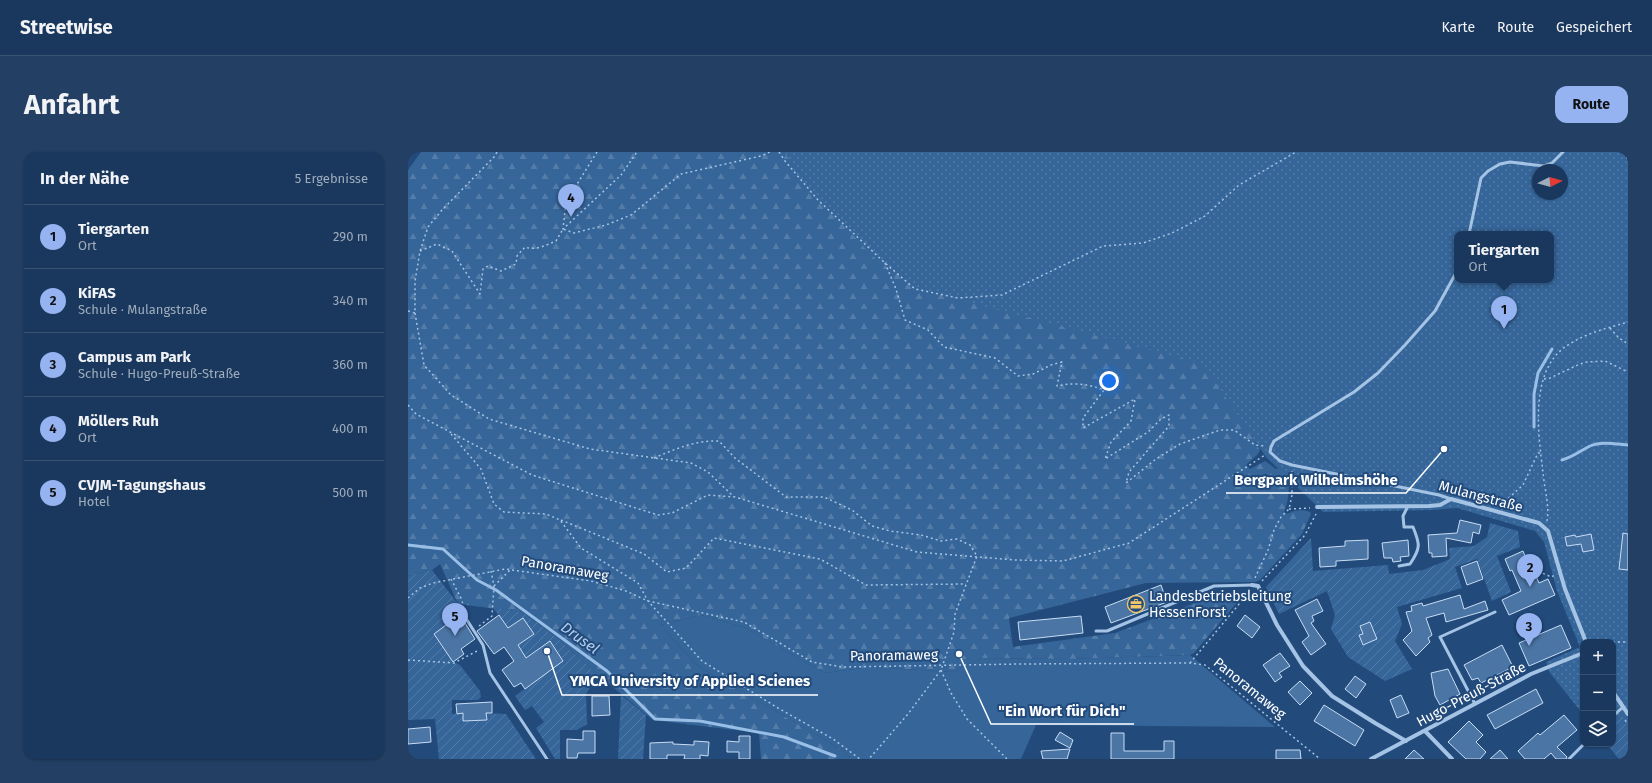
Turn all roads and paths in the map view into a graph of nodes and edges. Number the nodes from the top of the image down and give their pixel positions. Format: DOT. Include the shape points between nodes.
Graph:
graph roads {
  1 [pos="412,152"];
  2 [pos="497,152"];
  3 [pos="597,152"];
  4 [pos="637,152"];
  5 [pos="770,152"];
  6 [pos="780,152"];
  7 [pos="1296,152"];
  8 [pos="1563,152"];
  9 [pos="1625,152"];
  10 [pos="408,158"];
  11 [pos="1628,161"];
  12 [pos="563,229"];
  13 [pos="1470,231"];
  14 [pos="420,252"];
  15 [pos="885,263"];
  16 [pos="1454,276"];
  17 [pos="408,311"];
  18 [pos="415,313"];
  19 [pos="1628,322"];
  20 [pos="1610,328"];
  21 [pos="1628,344"];
  22 [pos="1628,372"];
  23 [pos="1544,379"];
  24 [pos="408,405"];
  25 [pos="450,432"];
  26 [pos="1271,447"];
  27 [pos="1270,452"];
  28 [pos="1541,453"];
  29 [pos="654,458"];
  30 [pos="1292,465"];
  31 [pos="735,498"];
  32 [pos="1451,500"];
  33 [pos="1408,506"];
  34 [pos="1317,507"];
  35 [pos="1289,509"];
  36 [pos="1498,512"];
  37 [pos="560,520"];
  38 [pos="1546,528"];
  39 [pos="977,556"];
  40 [pos="1536,561"];
  41 [pos="1399,566"];
  42 [pos="510,569"];
  43 [pos="491,571"];
  44 [pos="1551,577"];
  45 [pos="451,578"];
  46 [pos="1264,580"];
  47 [pos="966,584"];
  48 [pos="1252,585"];
  49 [pos="494,586"];
  50 [pos="1258,586"];
  51 [pos="408,598"];
  52 [pos="648,601"];
  53 [pos="1495,612"];
  54 [pos="465,617"];
  55 [pos="474,629"];
  56 [pos="1096,631"];
  57 [pos="1585,639"];
  58 [pos="1616,642"];
  59 [pos="1628,642"];
  60 [pos="484,650"];
  61 [pos="1580,654"];
  62 [pos="408,660"];
  63 [pos="1190,663"];
  64 [pos="943,665"];
  65 [pos="941,670"];
  66 [pos="1616,696"];
  67 [pos="1474,704"];
  68 [pos="1623,707"];
  69 [pos="1616,713"];
  70 [pos="1628,714"];
  71 [pos="1425,731"];
  72 [pos="1406,741"];
  73 [pos="1581,747"];
  74 [pos="547,759"];
  75 [pos="860,759"];
  76 [pos="869,759"];
  77 [pos="1007,759"];
  78 [pos="1320,759"];
  79 [pos="1371,759"];
  80 [pos="1452,759"];
  81 [pos="1569,759"];
  1 -- 10 [label="path"];
  2 -- 14 [label="path" via="428,227"];
  3 -- 12 [label="path" via="566,202"];
  4 -- 12 [label="path" via="621,175"];
  5 -- 12 [label="path" via="681,174 631,215 606,225 574,233"];
  6 -- 15 [label="path" via="818,200"];
  7 -- 15 [label="path" via="1239,185 1205,216 1172,234 1143,243 1103,246 1002,295 958,298 916,289"];
  8 -- 13 [label="lane" via="1552,164 1544,166 1510,162 1488,171 1481,178"];
  9 -- 11 [label="path"];
  12 -- 14 [label="path" via="556,241 531,249 525,247 517,256 516,264 501,271 488,266 483,269 480,294 452,251 437,244"];
  14 -- 18 [label="path" via="415,281"];
  15 -- 26 [label="path" via="906,320 928,330 944,347 994,358 1018,376 1033,374 1062,362 1057,386 1090,385 1104,390 1084,418 1083,428 1135,399 1131,421 1111,442 1105,459 1148,432 1169,415 1169,426 1129,472 1126,483 1180,444 1220,430 1234,430 1255,445"];
  16 -- 26 [label="lane" via="1434,311 1378,373 1354,392 1274,441"];
  17 -- 18 [label="path"];
  18 -- 29 [label="path" via="424,365 451,396 490,418 590,449"];
  19 -- 20 [label="path"];
  20 -- 21 [label="path"];
  20 -- 23 [label="path" via="1575,341 1564,348 1550,365"];
  22 -- 23 [label="path" via="1605,361 1587,362"];
  23 -- 28 [label="path" via="1539,408"];
  24 -- 25 [label="path" via="416,414"];
  25 -- 31 [label="path" via="532,475 658,515 672,513 708,495"];
  25 -- 37 [label="path" via="481,469 494,504 504,512 546,514"];
  26 -- 27 [label="lane"];
  27 -- 30 [label="lane, Mulangstraße" via="1280,461"];
  27 -- 39 [label="path" via="1129,543 1063,561"];
  28 -- 36 [label="path" via="1538,453 1523,485"];
  28 -- 38 [label="path" via="1549,515"];
  29 -- 31 [label="path" via="691,463 708,472"];
  29 -- 39 [label="path" via="708,440 719,441 735,458 786,496 824,497 852,510 872,526 940,541 956,539 970,545"];
  30 -- 32 [label="lane, Mulangstraße" via="1439,495"];
  30 -- 35 [label="path" via="1292,495"];
  31 -- 39 [label="path" via="918,552"];
  32 -- 33 [label="street" via="1440,505"];
  32 -- 36 [label="street, Mulangstraße"];
  33 -- 34 [label="street"];
  33 -- 41 [label="lane" via="1404,516 1404,527 1413,527 1418,551 1410,564"];
  34 -- 35 [label="path"];
  34 -- 46 [label="path" via="1304,535"];
  35 -- 48 [label="path" via="1281,516 1274,530"];
  36 -- 38 [label="street, Mulangstraße" via="1539,523"];
  37 -- 47 [label="path" via="644,554 667,572 686,568 714,538 820,559 866,584"];
  37 -- 52 [label="path" via="581,548 638,583"];
  38 -- 57 [label="street" via="1565,589"];
  39 -- 47 [label="path"];
  40 -- 44 [label="path" via="1540,572"];
  42 -- 43 [label="path, Panoramaweg"];
  42 -- 49 [label="path"];
  42 -- 52 [label="path, Panoramaweg" via="591,581 626,591"];
  43 -- 45 [label="path, Panoramaweg"];
  43 -- 49 [label="path"];
  45 -- 51 [label="path, Panoramaweg" via="420,588"];
  45 -- 54 [label="path" via="462,600"];
  47 -- 64 [label="path" via="955,614 954,632"];
  48 -- 50 [label="street"];
  48 -- 56 [label="lane" via="1214,586 1107,631"];
  49 -- 55 [label="path" via="492,616"];
  50 -- 63 [label="path" via="1251,590"];
  50 -- 72 [label="street" via="1277,624 1303,666 1332,696"];
  52 -- 64 [label="path, Panoramaweg" via="744,622 812,662 843,667"];
  52 -- 75 [label="path" via="702,661 833,739"];
  53 -- 67 [label="lane" via="1440,637"];
  54 -- 55 [label="lane"];
  55 -- 60 [label="lane"];
  58 -- 59 [label="path"];
  60 -- 62 [label="path" via="475,651 454,663"];
  60 -- 74 [label="lane" via="490,673"];
  61 -- 67 [label="street, Hugo-Preuß-Straße" via="1530,674"];
  63 -- 64 [label="path, Panoramaweg"];
  63 -- 78 [label="path, Panoramaweg" via="1205,665"];
  64 -- 65 [label="path"];
  65 -- 76 [label="path" via="908,714"];
  65 -- 77 [label="path" via="967,719"];
  66 -- 68 [label="street"];
  67 -- 71 [label="street, Hugo-Preuß-Straße"];
  68 -- 69 [label="lane"];
  68 -- 70 [label="street"];
  71 -- 72 [label="street, Hugo-Preuß-Straße"];
  71 -- 80 [label="street"];
  72 -- 79 [label="street, Hugo-Preuß-Straße"];
  73 -- 81 [label="lane"];
}
